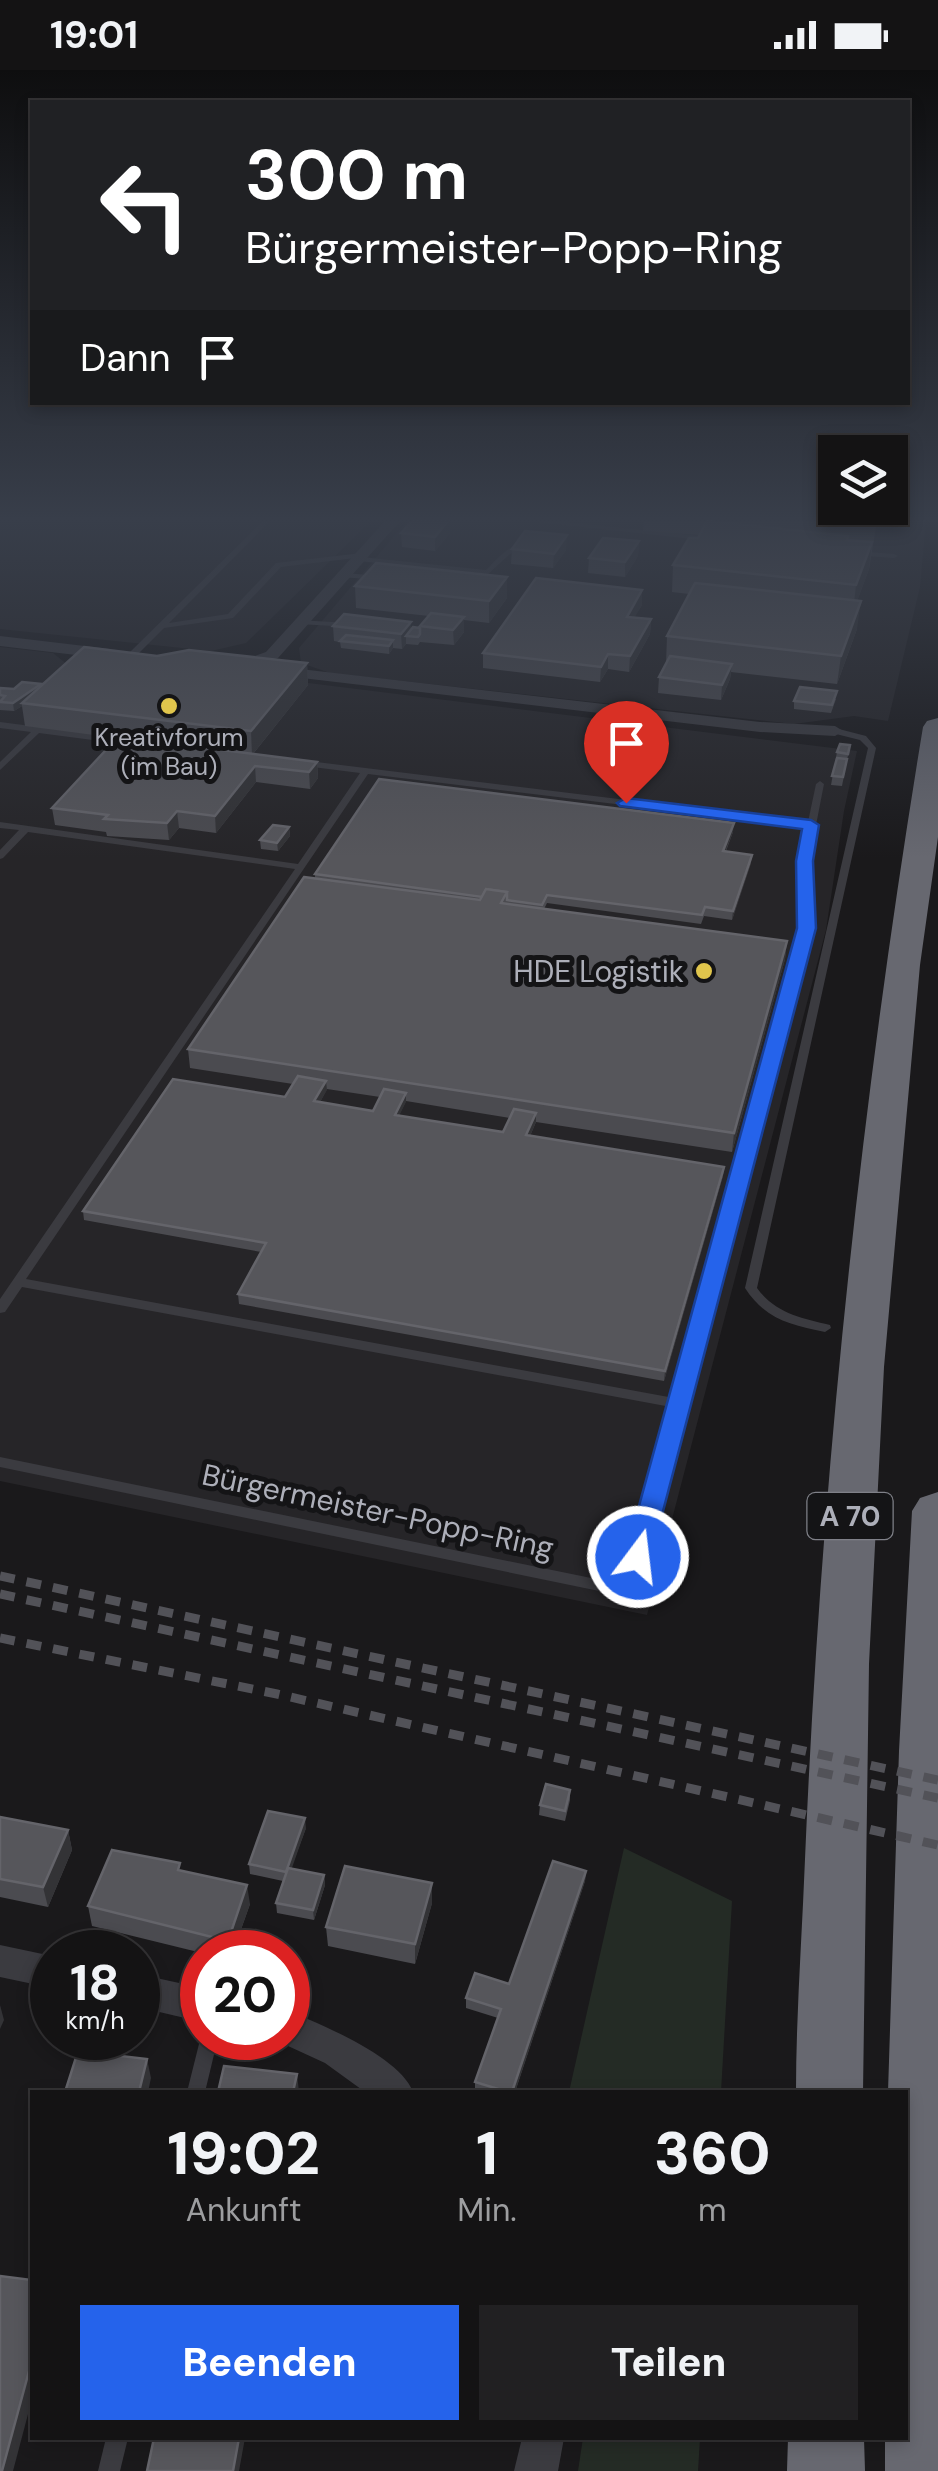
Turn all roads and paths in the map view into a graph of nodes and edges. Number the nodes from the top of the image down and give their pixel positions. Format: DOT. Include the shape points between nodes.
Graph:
graph roads {
  1 [pos="156,633"];
  2 [pos="290,633"];
  3 [pos="0,641"];
  4 [pos="139,657"];
  5 [pos="256,663"];
  6 [pos="226,665"];
  7 [pos="35,712"];
  8 [pos="0,725"];
  9 [pos="938,726"];
  10 [pos="20,728"];
  11 [pos="37,730"];
  12 [pos="835,731"];
  13 [pos="123,741"];
  14 [pos="142,743"];
  15 [pos="108,757"];
  16 [pos="279,760"];
  17 [pos="0,767"];
  18 [pos="366,771"];
  19 [pos="820,784"];
  20 [pos="56,813"];
  21 [pos="0,825"];
  22 [pos="811,825"];
  23 [pos="26,828"];
  24 [pos="40,830"];
  25 [pos="0,856"];
  26 [pos="302,867"];
  27 [pos="18,1282"];
  28 [pos="0,1309"];
  29 [pos="824,1328"];
  30 [pos="679,1404"];
  31 [pos="0,1462"];
  32 [pos="938,1511"];
  33 [pos="0,1961"];
  34 [pos="30,1967"];
  35 [pos="310,2039"];
  36 [pos="204,2060"];
  37 [pos="196,2090"];
  38 [pos="393,2090"];
  39 [pos="829,2090"];
  40 [pos="117,2440"];
  41 [pos="543,2440"];
  42 [pos="826,2440"];
  43 [pos="109,2471"];
  44 [pos="536,2471"];
  45 [pos="826,2471"];
  46 [pos="924,2471"];
  1 -- 4 [label="lane"];
  2 -- 5 [label="street"];
  3 -- 4 [label="street" via="90,658"];
  5 -- 6 [label="street"];
  5 -- 12 [label="street" via="271,671"];
  7 -- 10 [label="lane"];
  8 -- 10 [label="lane"];
  9 -- 39 [label="highway, A 70" via="902,965 860,1367 841,1664"];
  10 -- 11 [label="lane"];
  11 -- 13 [label="lane"];
  11 -- 17 [label="lane"];
  12 -- 29 [label="lane" via="863,738 872,748 751,1288 775,1313"];
  13 -- 14 [label="lane"];
  13 -- 15 [label="lane"];
  16 -- 18 [label="lane"];
  18 -- 22 [label="lane"];
  18 -- 26 [label="lane"];
  19 -- 22 [label="lane, Bürgermeister-Popp-Ring"];
  20 -- 24 [label="lane"];
  21 -- 23 [label="lane"];
  22 -- 30 [label="lane, Bürgermeister-Popp-Ring" via="804,861 806,928"];
  23 -- 24 [label="lane"];
  23 -- 25 [label="lane"];
  24 -- 26 [label="lane"];
  26 -- 27 [label="lane"];
  27 -- 28 [label="lane"];
  27 -- 30 [label="lane"];
  30 -- 31 [label="lane, Bürgermeister-Popp-Ring" via="638,1557 604,1586"];
  32 -- 46 [label="highway, A 70" via="924,1896"];
  33 -- 34 [label="street"];
  35 -- 38 [label="street"];
  36 -- 37 [label="lane"];
  40 -- 43 [label="lane"];
  41 -- 44 [label="street"];
  42 -- 45 [label="highway"];
}
